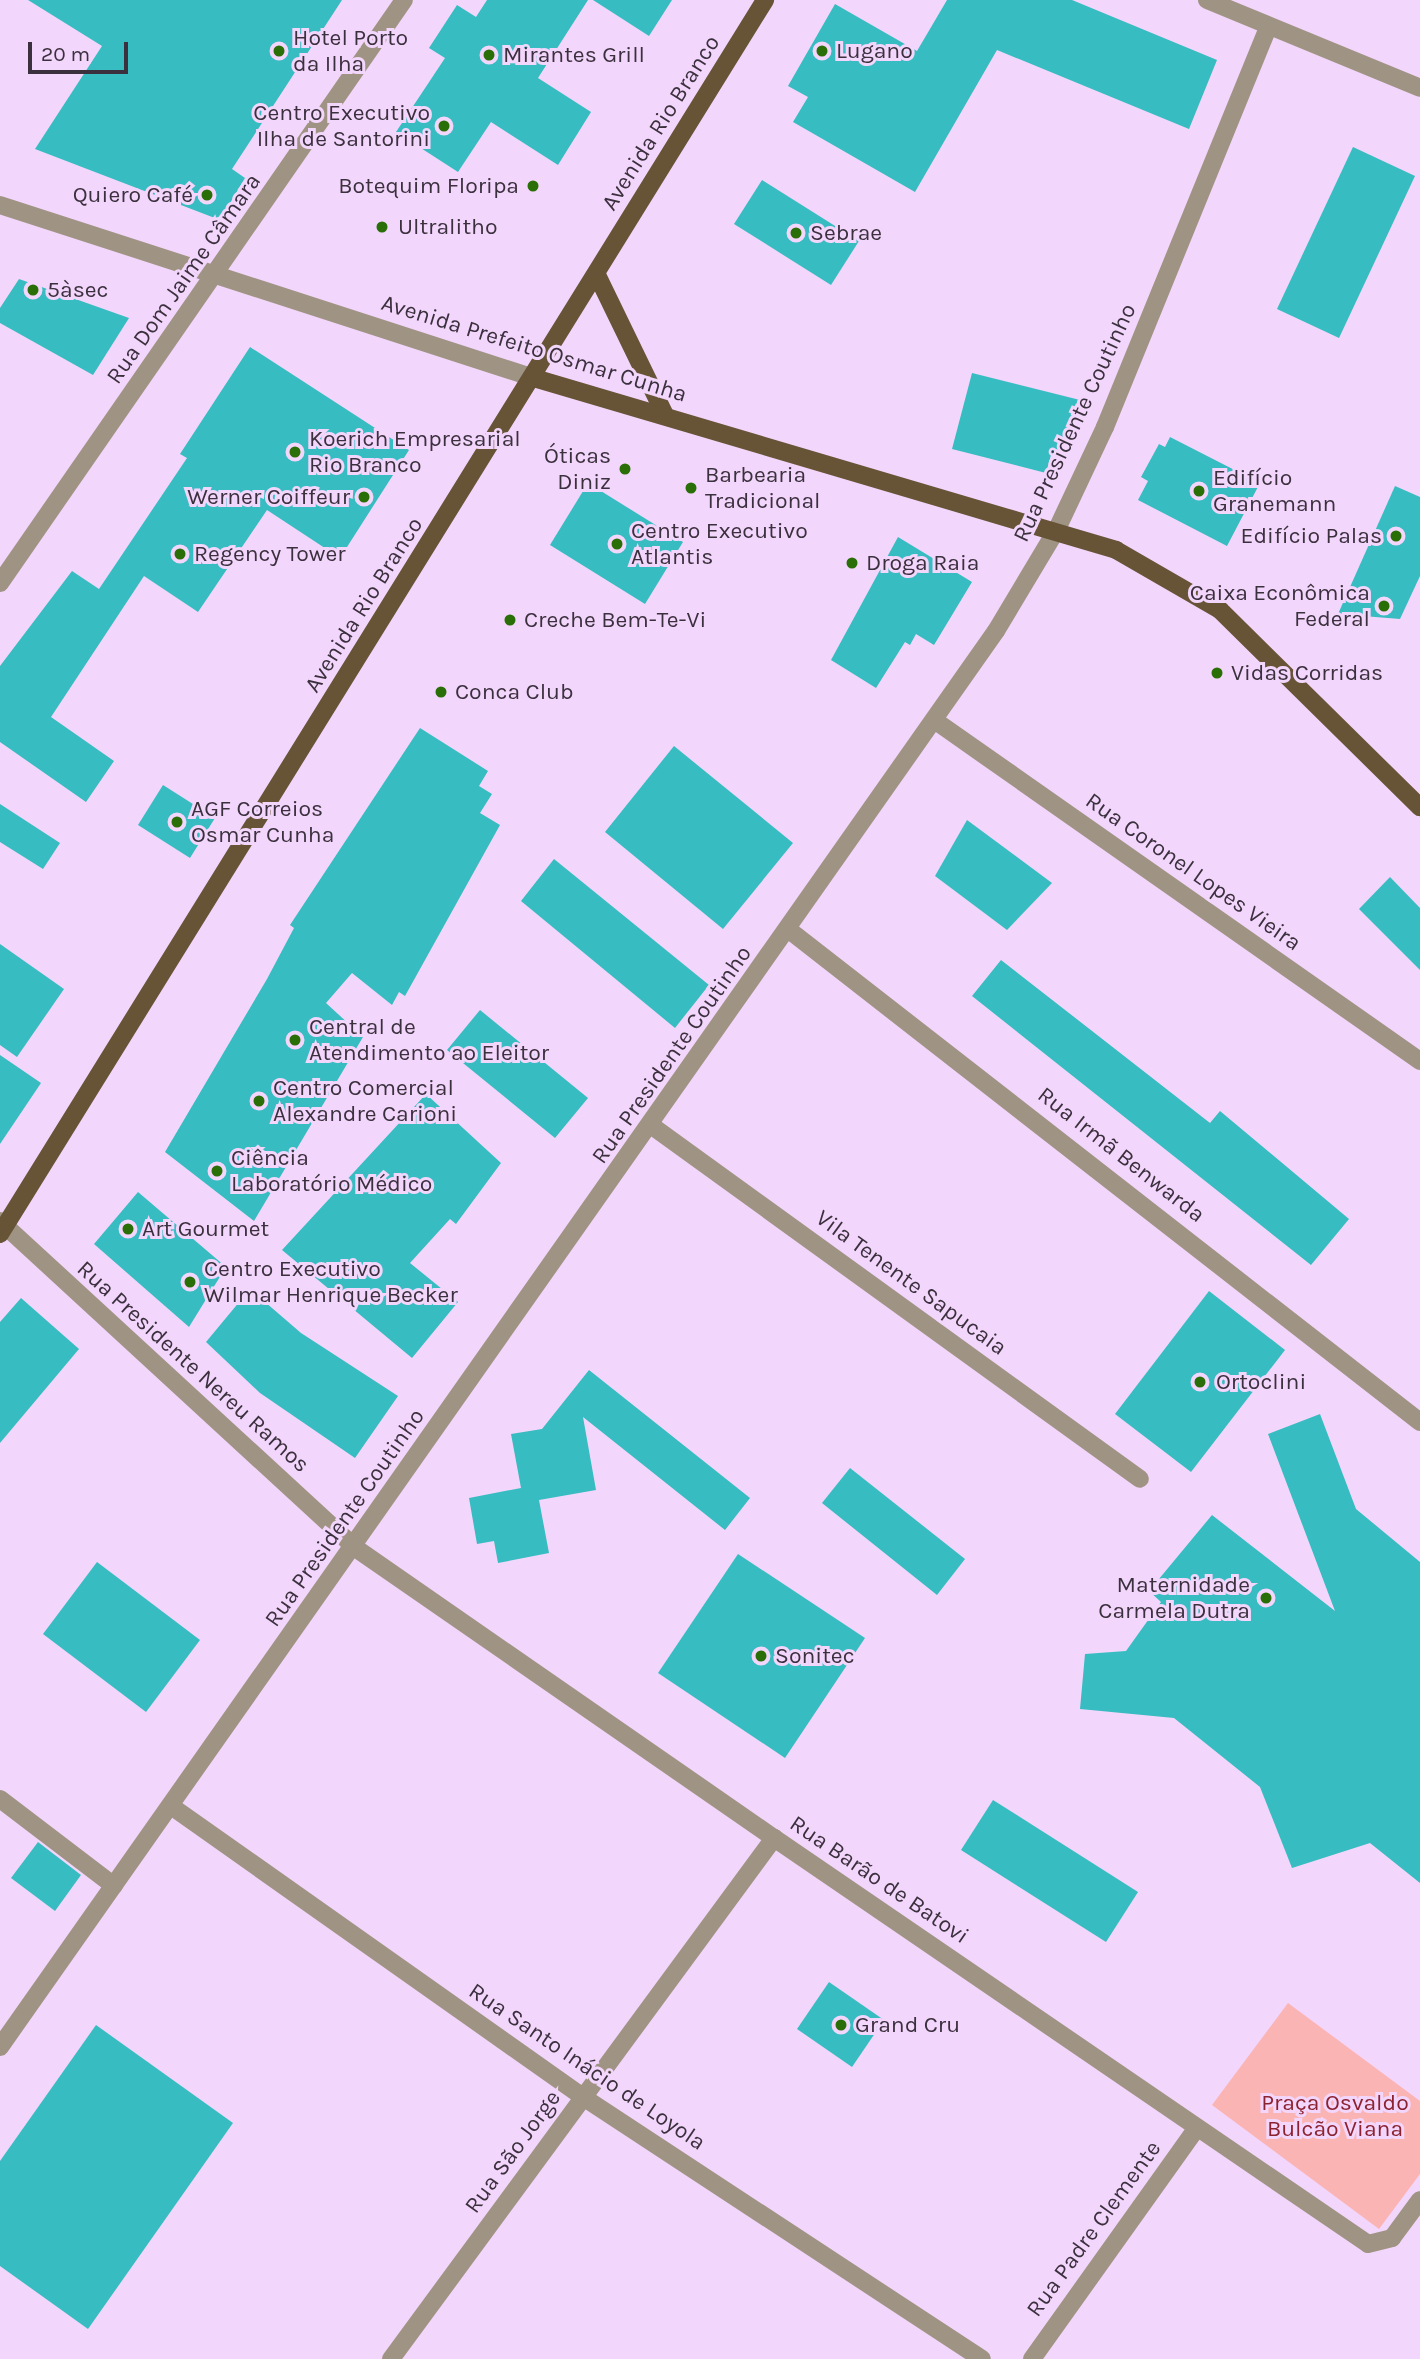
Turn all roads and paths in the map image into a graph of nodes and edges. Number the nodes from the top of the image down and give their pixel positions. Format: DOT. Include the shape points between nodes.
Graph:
graph roads {
  1 [pos="404,0"];
  2 [pos="765,0"];
  3 [pos="1207,0"];
  4 [pos="1269,26"];
  5 [pos="1420,88"];
  6 [pos="0,205"];
  7 [pos="219,275"];
  8 [pos="597,275"];
  9 [pos="534,378"];
  10 [pos="665,415"];
  11 [pos="1057,529"];
  12 [pos="0,583"];
  13 [pos="937,722"];
  14 [pos="1420,807"];
  15 [pos="789,930"];
  16 [pos="1420,1061"];
  17 [pos="652,1126"];
  18 [pos="2,1227"];
  19 [pos="1420,1422"];
  20 [pos="1140,1479"];
  21 [pos="354,1547"];
  22 [pos="0,1799"];
  23 [pos="170,1806"];
  24 [pos="774,1838"];
  25 [pos="114,1886"];
  26 [pos="0,2047"];
  27 [pos="583,2097"];
  28 [pos="1197,2128"];
  29 [pos="1420,2200"];
  30 [pos="391,2359"];
  31 [pos="982,2359"];
  32 [pos="1031,2359"];
  1 -- 7 [label="street, Rua Dom Jaime Câmara"];
  2 -- 8 [label="main road, Avenida Rio Branco"];
  3 -- 4 [label="street"];
  4 -- 5 [label="street"];
  4 -- 11 [label="street, Rua Presidente Coutinho" via="1142,342"];
  6 -- 7 [label="street, Avenida Prefeito Osmar Cunha"];
  7 -- 9 [label="street, Avenida Prefeito Osmar Cunha"];
  7 -- 12 [label="street, Rua Dom Jaime Câmara"];
  8 -- 9 [label="main road, Avenida Rio Branco"];
  8 -- 10 [label="main road"];
  9 -- 10 [label="main road, Avenida Prefeito Osmar Cunha"];
  9 -- 18 [label="main road, Avenida Rio Branco"];
  10 -- 11 [label="main road, Avenida Prefeito Osmar Cunha"];
  11 -- 13 [label="street, Rua Presidente Coutinho"];
  11 -- 14 [label="main road, Avenida Prefeito Osmar Cunha" via="1116,550 1220,610"];
  13 -- 15 [label="street, Rua Presidente Coutinho"];
  13 -- 16 [label="street, Rua Coronel Lopes Vieira"];
  15 -- 17 [label="street, Rua Presidente Coutinho"];
  15 -- 19 [label="street, Rua Irmã Benwarda"];
  17 -- 20 [label="street, Vila Tenente Sapucaia"];
  17 -- 21 [label="street, Rua Presidente Coutinho"];
  18 -- 21 [label="street, Rua Presidente Nereu Ramos"];
  21 -- 23 [label="street, Rua Presidente Coutinho"];
  21 -- 24 [label="street, Rua Barão de Batovi"];
  22 -- 25 [label="street"];
  23 -- 25 [label="street, Rua Presidente Coutinho"];
  23 -- 27 [label="street, Rua Santo Inácio de Loyola"];
  24 -- 27 [label="street, Rua São Jorge"];
  24 -- 28 [label="street, Rua Barão de Batovi"];
  25 -- 26 [label="street, Rua Presidente Coutinho"];
  27 -- 30 [label="street, Rua São Jorge"];
  27 -- 31 [label="street, Rua Santo Inácio de Loyola"];
  28 -- 29 [label="street, Rua Barão de Batovi" via="1368,2244 1380,2245"];
  28 -- 32 [label="street, Rua Padre Clemente"];
}
